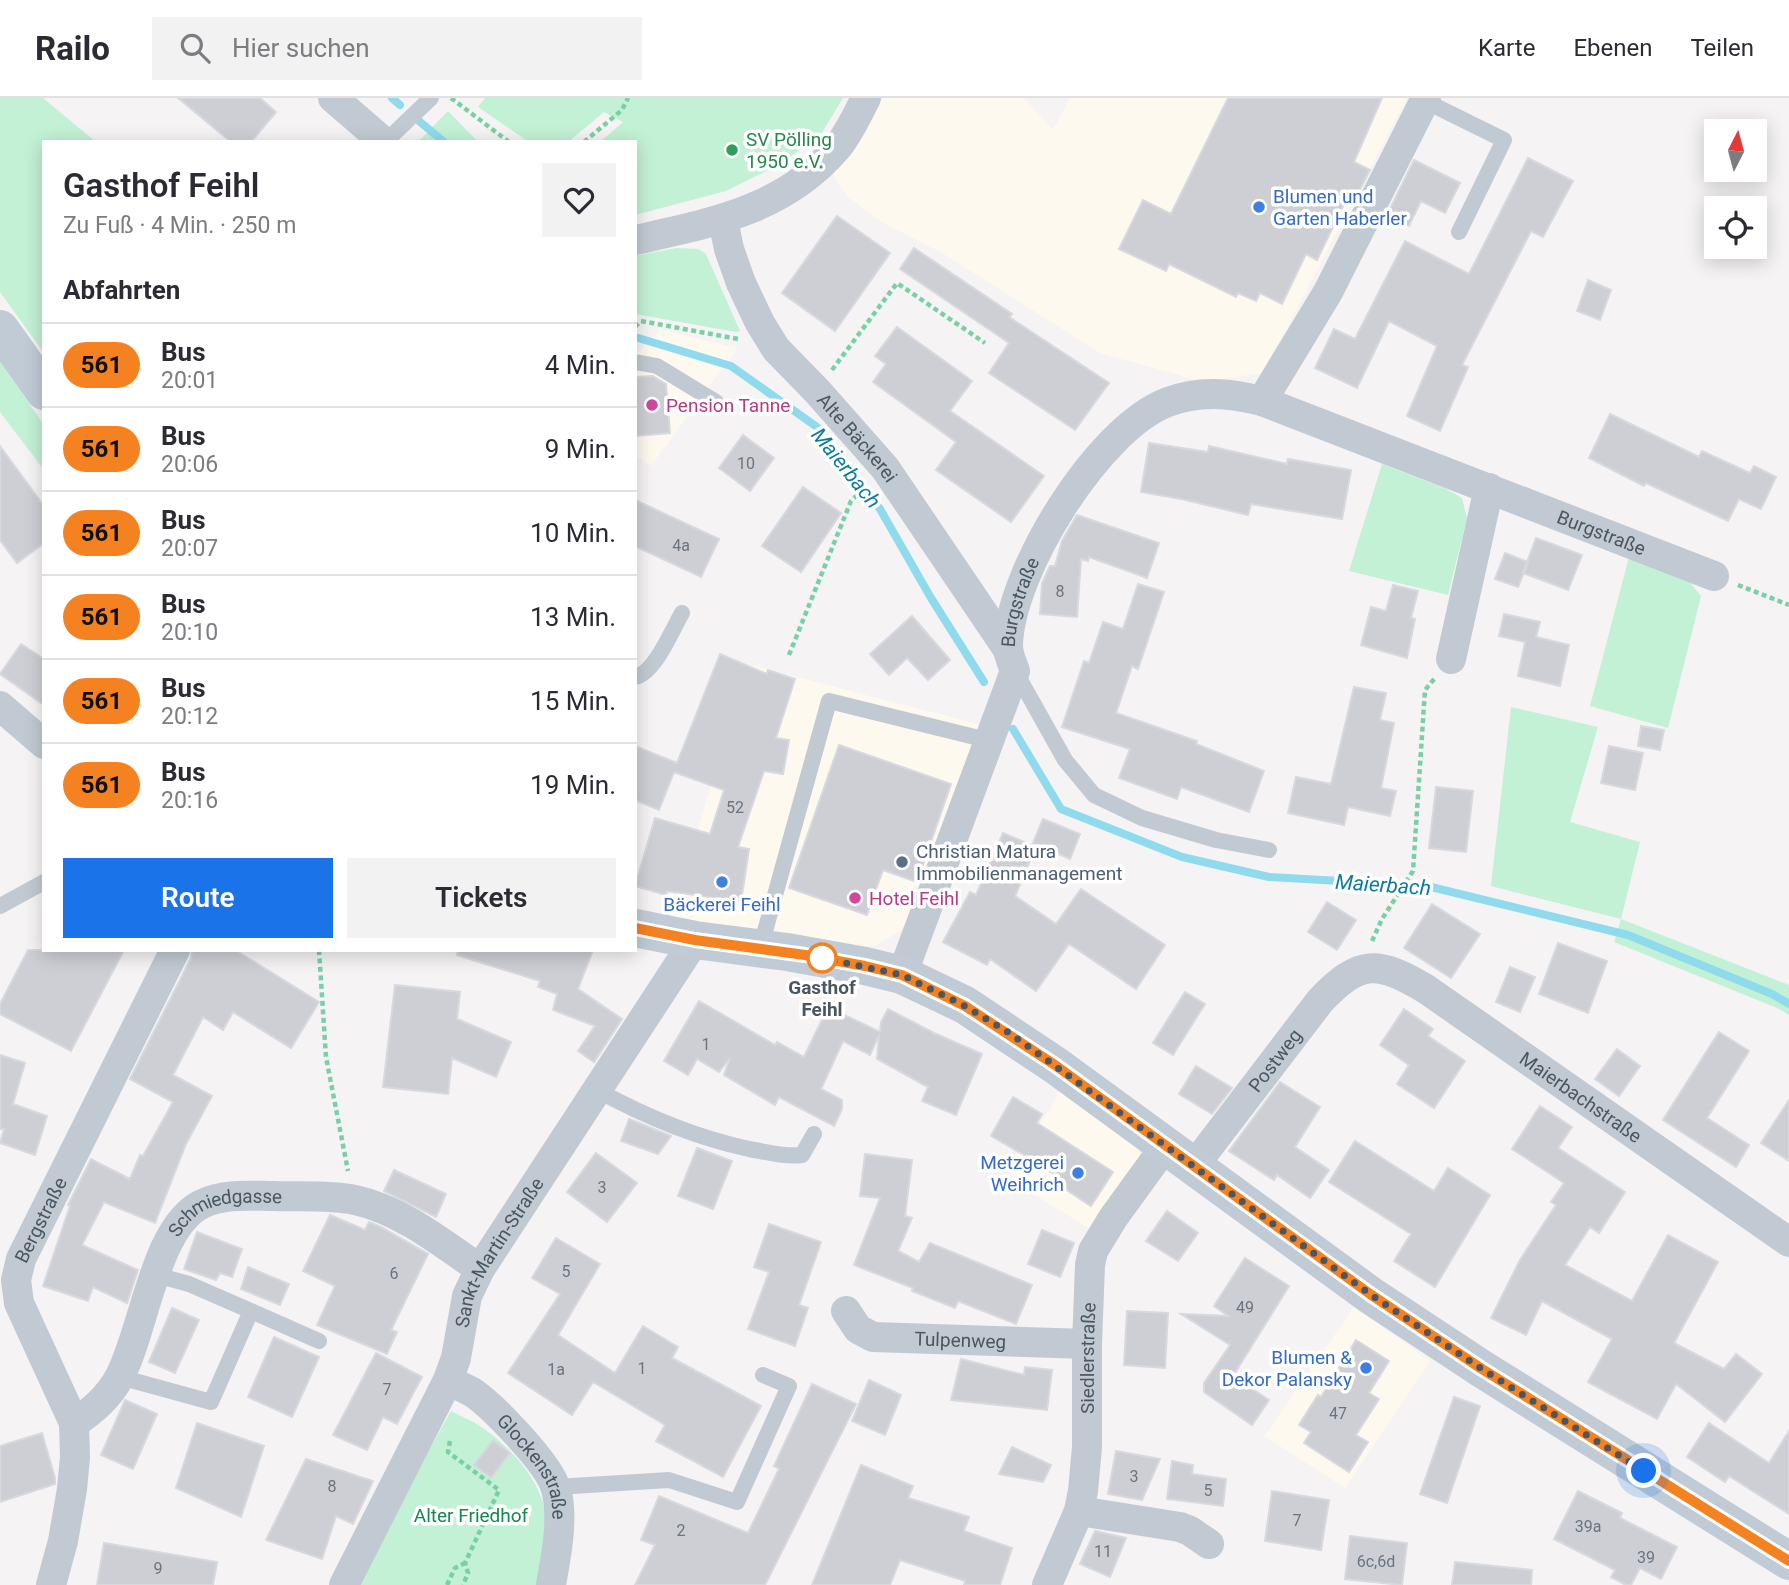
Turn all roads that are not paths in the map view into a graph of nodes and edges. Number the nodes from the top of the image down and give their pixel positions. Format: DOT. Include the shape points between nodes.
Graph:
graph roads {
  1 [pos="333,98"];
  2 [pos="431,98"];
  3 [pos="866,98"];
  4 [pos="1425,99"];
  5 [pos="383,140"];
  6 [pos="387,140"];
  7 [pos="723,220"];
  8 [pos="1460,232"];
  9 [pos="637,240"];
  10 [pos="0,330"];
  11 [pos="637,362"];
  12 [pos="42,388"];
  13 [pos="1262,401"];
  14 [pos="716,402"];
  15 [pos="1489,488"];
  16 [pos="1714,576"];
  17 [pos="682,613"];
  18 [pos="1451,659"];
  19 [pos="1011,660"];
  20 [pos="637,677"];
  21 [pos="0,706"];
  22 [pos="990,741"];
  23 [pos="42,742"];
  24 [pos="1269,850"];
  25 [pos="42,884"];
  26 [pos="0,906"];
  27 [pos="637,928"];
  28 [pos="695,940"];
  29 [pos="760,949"];
  30 [pos="174,952"];
  31 [pos="1367,968"];
  32 [pos="902,975"];
  33 [pos="597,1090"];
  34 [pos="814,1134"];
  35 [pos="1180,1156"];
  36 [pos="1789,1242"];
  37 [pos="480,1269"];
  38 [pos="156,1275"];
  39 [pos="251,1311"];
  40 [pos="846,1311"];
  41 [pos="319,1341"];
  42 [pos="1087,1344"];
  43 [pos="763,1375"];
  44 [pos="120,1377"];
  45 [pos="460,1386"];
  46 [pos="74,1423"];
  47 [pos="556,1487"];
  48 [pos="1079,1511"];
  49 [pos="1209,1544"];
  50 [pos="1789,1561"];
  51 [pos="51,1585"];
  52 [pos="344,1585"];
  53 [pos="551,1585"];
  54 [pos="1047,1585"];
  1 -- 5 [label="street"];
  2 -- 6 [label="lane"];
  3 -- 7 [label="street" via="837,148 813,171 755,208"];
  4 -- 8 [label="lane" via="1504,140"];
  4 -- 13 [label="street" via="1328,292"];
  7 -- 9 [label="street"];
  7 -- 19 [label="street, Alte Bäckerei" via="741,283 776,349 885,468"];
  10 -- 12 [label="street"];
  11 -- 14 [label="lane" via="657,366"];
  13 -- 15 [label="street, Burgstraße"];
  13 -- 19 [label="street, Burgstraße" via="1212,393 1166,403 1139,417 1104,450 1073,489 1022,586 1011,620"];
  15 -- 16 [label="street, Burgstraße"];
  15 -- 18 [label="street"];
  17 -- 20 [label="lane" via="652,667"];
  19 -- 22 [label="street, Burgstraße"];
  19 -- 24 [label="lane" via="1065,760 1094,795 1154,821"];
  21 -- 23 [label="street"];
  22 -- 29 [label="lane" via="829,701"];
  22 -- 32 [label="street, Burgstraße"];
  25 -- 26 [label="lane"];
  27 -- 28 [label="street"];
  28 -- 29 [label="street"];
  28 -- 33 [label="street, Sankt-Martin-Straße"];
  29 -- 32 [label="street"];
  30 -- 46 [label="street, Bergstraße" via="21,1259 16,1280 19,1303"];
  31 -- 35 [label="street, Postweg" via="1351,974 1320,1001"];
  31 -- 36 [label="street, Maierbachstraße" via="1401,974 1426,989"];
  32 -- 35 [label="street" via="1011,1034"];
  33 -- 34 [label="lane" via="641,1114 716,1142 788,1157 802,1155"];
  33 -- 37 [label="street, Sankt-Martin-Straße"];
  35 -- 42 [label="street, Siedlerstraße" via="1113,1218 1093,1251"];
  35 -- 50 [label="street" via="1482,1369"];
  37 -- 38 [label="street, Schmiedgasse" via="390,1212 353,1200 238,1196 191,1211 178,1224"];
  37 -- 45 [label="street, Sankt-Martin-Straße" via="467,1296 456,1358"];
  38 -- 39 [label="lane"];
  38 -- 44 [label="street, Schmiedgasse"];
  39 -- 41 [label="lane"];
  39 -- 44 [label="lane" via="211,1402"];
  40 -- 42 [label="street, Tulpenweg" via="858,1329 873,1337"];
  42 -- 48 [label="street, Siedlerstraße" via="1087,1447"];
  43 -- 47 [label="lane" via="789,1386 737,1502 669,1480"];
  44 -- 46 [label="street, Schmiedgasse" via="94,1409"];
  45 -- 47 [label="street, Glockenstraße" via="526,1443"];
  45 -- 52 [label="street, Sankt-Martin-Straße"];
  46 -- 51 [label="street, Bergstraße" via="72,1489"];
  47 -- 53 [label="street, Glockenstraße" via="557,1546"];
  48 -- 49 [label="street" via="1180,1527"];
  48 -- 54 [label="street, Siedlerstraße"];
}
